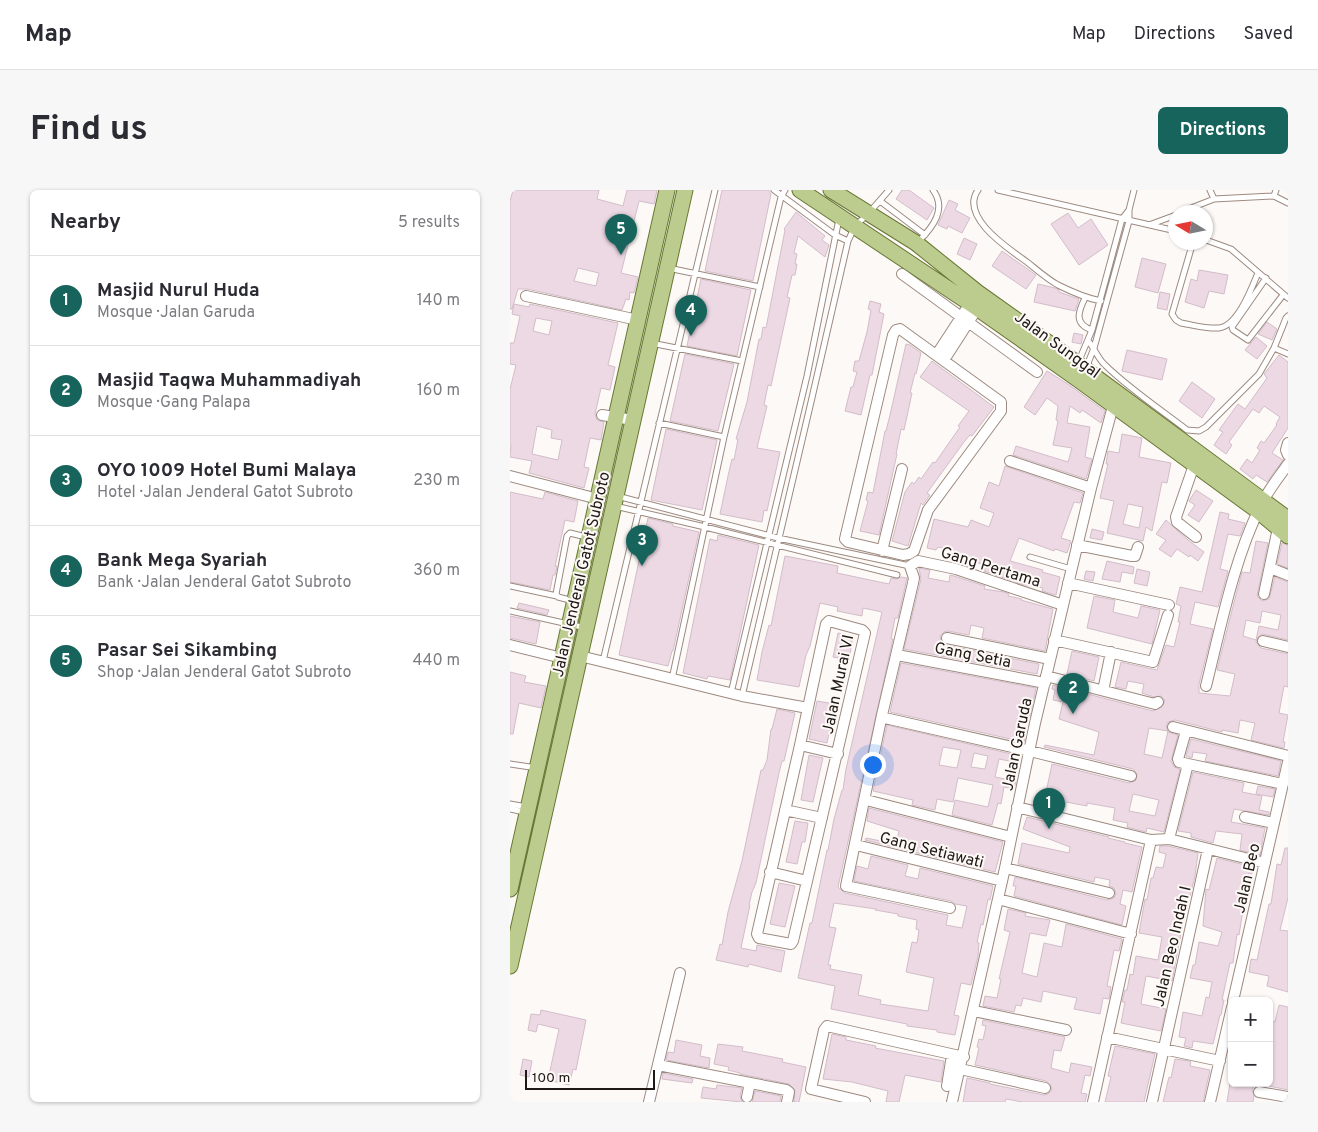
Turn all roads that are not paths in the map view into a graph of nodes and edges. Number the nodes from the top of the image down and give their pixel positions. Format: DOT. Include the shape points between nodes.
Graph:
graph roads {
  1 [pos="667,190"];
  2 [pos="685,190"];
  3 [pos="715,190"];
  4 [pos="774,190"];
  5 [pos="785,190"];
  6 [pos="800,190"];
  7 [pos="831,190"];
  8 [pos="887,190"];
  9 [pos="932,190"];
  10 [pos="978,190"];
  11 [pos="998,190"];
  12 [pos="1134,190"];
  13 [pos="1210,190"];
  14 [pos="1276,190"];
  15 [pos="781,196"];
  16 [pos="1274,196"];
  17 [pos="1214,199"];
  18 [pos="880,201"];
  19 [pos="1288,203"];
  20 [pos="1199,205"];
  21 [pos="1129,210"];
  22 [pos="868,214"];
  23 [pos="840,216"];
  24 [pos="1168,218"];
  25 [pos="1122,219"];
  26 [pos="1129,221"];
  27 [pos="855,226"];
  28 [pos="1149,226"];
  29 [pos="1168,230"];
  30 [pos="835,235"];
  31 [pos="920,239"];
  32 [pos="848,241"];
  33 [pos="1213,243"];
  34 [pos="1191,250"];
  35 [pos="668,268"];
  36 [pos="1258,272"];
  37 [pos="696,274"];
  38 [pos="902,274"];
  39 [pos="1266,278"];
  40 [pos="760,287"];
  41 [pos="526,296"];
  42 [pos="1286,296"];
  43 [pos="1085,298"];
  44 [pos="977,300"];
  45 [pos="1100,301"];
  46 [pos="1288,316"];
  47 [pos="638,320"];
  48 [pos="964,320"];
  49 [pos="1092,330"];
  50 [pos="1089,342"];
  51 [pos="650,343"];
  52 [pos="678,348"];
  53 [pos="1094,348"];
  54 [pos="1274,348"];
  55 [pos="1288,354"];
  56 [pos="940,357"];
  57 [pos="742,361"];
  58 [pos="1037,372"];
  59 [pos="1079,372"];
  60 [pos="806,376"];
  61 [pos="818,378"];
  62 [pos="1117,401"];
  63 [pos="609,416"];
  64 [pos="633,420"];
  65 [pos="659,423"];
  66 [pos="724,437"];
  67 [pos="1288,443"];
  68 [pos="1288,455"];
  69 [pos="1010,461"];
  70 [pos="1194,464"];
  71 [pos="1288,464"];
  72 [pos="902,469"];
  73 [pos="510,476"];
  74 [pos="1091,488"];
  75 [pos="598,499"];
  76 [pos="615,501"];
  77 [pos="640,502"];
  78 [pos="1261,506"];
  79 [pos="638,512"];
  80 [pos="707,519"];
  81 [pos="705,527"];
  82 [pos="1285,527"];
  83 [pos="768,535"];
  84 [pos="589,537"];
  85 [pos="1196,537"];
  86 [pos="778,538"];
  87 [pos="766,542"];
  88 [pos="777,545"];
  89 [pos="1077,545"];
  90 [pos="1138,547"];
  91 [pos="882,551"];
  92 [pos="843,552"];
  93 [pos="1030,557"];
  94 [pos="842,562"];
  95 [pos="910,566"];
  96 [pos="1270,568"];
  97 [pos="1072,569"];
  98 [pos="897,575"];
  99 [pos="1288,575"];
  100 [pos="1068,583"];
  101 [pos="510,586"];
  102 [pos="1264,594"];
  103 [pos="557,596"];
  104 [pos="575,601"];
  105 [pos="1063,605"];
  106 [pos="510,611"];
  107 [pos="570,624"];
  108 [pos="586,628"];
  109 [pos="947,638"];
  110 [pos="1054,640"];
  111 [pos="1264,641"];
  112 [pos="510,645"];
  113 [pos="1288,647"];
  114 [pos="1111,652"];
  115 [pos="897,655"];
  116 [pos="580,656"];
  117 [pos="562,658"];
  118 [pos="1050,659"];
  119 [pos="602,662"];
  120 [pos="672,680"];
  121 [pos="1046,680"];
  122 [pos="1104,686"];
  123 [pos="1206,686"];
  124 [pos="731,693"];
  125 [pos="742,696"];
  126 [pos="1158,702"];
  127 [pos="808,708"];
  128 [pos="885,718"];
  129 [pos="1173,727"];
  130 [pos="1186,731"];
  131 [pos="800,745"];
  132 [pos="1030,751"];
  133 [pos="838,754"];
  134 [pos="1288,756"];
  135 [pos="1288,762"];
  136 [pos="510,764"];
  137 [pos="1188,764"];
  138 [pos="537,768"];
  139 [pos="1131,776"];
  140 [pos="1283,784"];
  141 [pos="866,800"];
  142 [pos="510,804"];
  143 [pos="1017,807"];
  144 [pos="510,809"];
  145 [pos="528,810"];
  146 [pos="785,810"];
  147 [pos="1245,817"];
  148 [pos="822,818"];
  149 [pos="1274,823"];
  150 [pos="1011,837"];
  151 [pos="1169,839"];
  152 [pos="1151,840"];
  153 [pos="856,845"];
  154 [pos="1208,849"];
  155 [pos="1265,863"];
  156 [pos="1005,868"];
  157 [pos="770,872"];
  158 [pos="511,876"];
  159 [pos="807,881"];
  160 [pos="1002,881"];
  161 [pos="1109,893"];
  162 [pos="998,899"];
  163 [pos="950,908"];
  164 [pos="1131,934"];
  165 [pos="510,966"];
  166 [pos="680,973"];
  167 [pos="1234,997"];
  168 [pos="974,1011"];
  169 [pos="1228,1025"];
  170 [pos="1066,1030"];
  171 [pos="1107,1037"];
  172 [pos="1163,1049"];
  173 [pos="952,1055"];
  174 [pos="964,1057"];
  175 [pos="1220,1061"];
  176 [pos="658,1065"];
  177 [pos="960,1069"];
  178 [pos="750,1083"];
  179 [pos="946,1086"];
  180 [pos="1045,1088"];
  181 [pos="1259,1092"];
  182 [pos="747,1097"];
  183 [pos="1288,1097"];
  184 [pos="649,1102"];
  185 [pos="787,1102"];
  186 [pos="865,1102"];
  187 [pos="952,1102"];
  188 [pos="1093,1102"];
  189 [pos="1152,1102"];
  190 [pos="1210,1102"];
  1 -- 47 [label="main road, Jalan Jenderal Gatot Subroto"];
  2 -- 35 [label="main road, Jalan Jenderal Gatot Subroto"];
  3 -- 37 [label="lane"];
  4 -- 15 [label="lane"];
  5 -- 15 [label="lane"];
  6 -- 23 [label="main road, Jalan Sunggal"];
  7 -- 22 [label="main road, Jalan Sunggal"];
  8 -- 18 [label="lane"];
  9 -- 31 [label="lane" via="938,199 939,211"];
  10 -- 43 [label="lane" via="974,202 977,216 985,228 1056,284"];
  11 -- 25 [label="lane"];
  12 -- 21 [label="lane"];
  13 -- 17 [label="lane"];
  14 -- 16 [label="lane"];
  15 -- 30 [label="lane"];
  15 -- 40 [label="lane"];
  16 -- 17 [label="lane"];
  16 -- 19 [label="lane"];
  17 -- 20 [label="lane"];
  18 -- 22 [label="lane"];
  18 -- 31 [label="lane"];
  21 -- 25 [label="lane"];
  21 -- 26 [label="lane"];
  22 -- 27 [label="lane"];
  22 -- 31 [label="main road, Jalan Sunggal"];
  23 -- 27 [label="main road, Jalan Sunggal"];
  23 -- 30 [label="lane"];
  24 -- 28 [label="lane"];
  25 -- 26 [label="lane"];
  25 -- 45 [label="lane"];
  26 -- 28 [label="lane"];
  26 -- 53 [label="lane"];
  27 -- 32 [label="lane"];
  27 -- 44 [label="main road, Jalan Sunggal"];
  28 -- 29 [label="lane"];
  30 -- 32 [label="lane"];
  30 -- 60 [label="lane"];
  31 -- 44 [label="main road, Jalan Sunggal"];
  32 -- 61 [label="lane"];
  33 -- 36 [label="lane" via="1231,249"];
  34 -- 36 [label="lane" via="1172,314 1181,323 1219,328 1227,325 1243,306"];
  35 -- 37 [label="lane"];
  35 -- 51 [label="main road, Jalan Jenderal Gatot Subroto"];
  36 -- 39 [label="lane"];
  37 -- 40 [label="lane"];
  37 -- 52 [label="lane"];
  38 -- 48 [label="street"];
  39 -- 42 [label="lane"];
  39 -- 42 [label="lane" via="1232,330 1248,340"];
  40 -- 57 [label="lane"];
  41 -- 47 [label="street"];
  43 -- 45 [label="lane"];
  43 -- 49 [label="lane" via="1078,317 1086,328"];
  44 -- 48 [label="street"];
  44 -- 59 [label="main road, Jalan Sunggal"];
  45 -- 49 [label="lane"];
  46 -- 54 [label="lane"];
  47 -- 63 [label="main road, Jalan Jenderal Gatot Subroto"];
  48 -- 56 [label="street"];
  48 -- 58 [label="street"];
  49 -- 50 [label="lane"];
  50 -- 53 [label="lane"];
  50 -- 59 [label="lane"];
  51 -- 52 [label="lane"];
  51 -- 64 [label="main road, Jalan Jenderal Gatot Subroto"];
  52 -- 57 [label="lane"];
  52 -- 65 [label="lane"];
  53 -- 54 [label="lane" via="1114,373 1187,430 1199,431 1259,374"];
  53 -- 59 [label="lane"];
  54 -- 55 [label="lane"];
  56 -- 91 [label="street" via="1001,402 1001,411 928,510 914,551 903,555"];
  56 -- 91 [label="street" via="900,330 894,333 846,539"];
  57 -- 66 [label="lane"];
  59 -- 62 [label="main road, Jalan Sunggal"];
  60 -- 61 [label="lane"];
  60 -- 83 [label="lane"];
  61 -- 86 [label="lane"];
  62 -- 70 [label="main road, Jalan Sunggal"];
  62 -- 74 [label="street, Jalan Garuda"];
  62 -- 78 [label="main road, Jalan Sunggal"];
  63 -- 64 [label="street"];
  63 -- 75 [label="main road, Jalan Jenderal Gatot Subroto"];
  64 -- 76 [label="main road, Jalan Jenderal Gatot Subroto"];
  65 -- 66 [label="lane"];
  65 -- 77 [label="lane"];
  66 -- 80 [label="lane"];
  67 -- 68 [label="street"];
  69 -- 74 [label="street"];
  70 -- 78 [label="main road, Jalan Sunggal"];
  70 -- 85 [label="street" via="1176,517 1177,522"];
  71 -- 78 [label="street"];
  72 -- 91 [label="street"];
  73 -- 75 [label="street"];
  74 -- 89 [label="street, Jalan Garuda"];
  75 -- 84 [label="main road, Jalan Jenderal Gatot Subroto"];
  76 -- 77 [label="lane"];
  76 -- 79 [label="lane"];
  76 -- 108 [label="main road, Jalan Jenderal Gatot Subroto"];
  77 -- 79 [label="lane"];
  77 -- 80 [label="lane"];
  78 -- 82 [label="main road, Jalan Sunggal"];
  78 -- 123 [label="street" via="1235,570"];
  79 -- 81 [label="lane"];
  79 -- 119 [label="lane"];
  80 -- 81 [label="lane"];
  80 -- 83 [label="lane"];
  81 -- 87 [label="lane"];
  81 -- 120 [label="lane"];
  82 -- 96 [label="street"];
  83 -- 86 [label="lane"];
  83 -- 87 [label="lane"];
  84 -- 103 [label="lane" via="570,533 567,536"];
  84 -- 104 [label="main road, Jalan Jenderal Gatot Subroto"];
  86 -- 88 [label="lane"];
  86 -- 92 [label="lane"];
  87 -- 88 [label="lane"];
  87 -- 124 [label="lane"];
  88 -- 94 [label="lane"];
  88 -- 125 [label="lane"];
  89 -- 90 [label="street" via="1132,556"];
  89 -- 97 [label="street, Jalan Garuda"];
  92 -- 94 [label="lane"];
  92 -- 95 [label="lane"];
  93 -- 97 [label="lane"];
  94 -- 98 [label="lane"];
  95 -- 105 [label="street, Gang Pertama" via="918,561 956,569"];
  95 -- 115 [label="street" via="914,578"];
  96 -- 99 [label="street"];
  96 -- 102 [label="street"];
  97 -- 100 [label="street, Jalan Garuda"];
  100 -- 105 [label="street, Jalan Garuda"];
  100 -- 114 [label="street" via="1168,610 1153,662"];
  101 -- 103 [label="lane"];
  103 -- 104 [label="lane"];
  104 -- 107 [label="main road, Jalan Jenderal Gatot Subroto"];
  105 -- 110 [label="street, Jalan Garuda"];
  106 -- 107 [label="lane"];
  107 -- 108 [label="lane"];
  107 -- 117 [label="main road, Jalan Jenderal Gatot Subroto"];
  108 -- 116 [label="main road, Jalan Jenderal Gatot Subroto"];
  109 -- 118 [label="street"];
  110 -- 114 [label="street"];
  110 -- 118 [label="street, Jalan Garuda"];
  111 -- 113 [label="street"];
  112 -- 117 [label="street"];
  114 -- 122 [label="street"];
  115 -- 121 [label="street, Gang Setia"];
  115 -- 141 [label="street"];
  116 -- 119 [label="street"];
  116 -- 165 [label="main road, Jalan Jenderal Gatot Subroto"];
  117 -- 138 [label="main road, Jalan Jenderal Gatot Subroto"];
  118 -- 121 [label="street, Jalan Garuda"];
  119 -- 120 [label="street"];
  120 -- 124 [label="street"];
  121 -- 126 [label="street, Gang Setia" via="1155,704"];
  121 -- 132 [label="street, Jalan Garuda"];
  124 -- 125 [label="street"];
  125 -- 127 [label="street"];
  127 -- 131 [label="street, Jalan Murai VI"];
  127 -- 133 [label="street, Jalan Murai VI" via="827,622 864,631"];
  128 -- 132 [label="street"];
  129 -- 130 [label="street"];
  130 -- 134 [label="street"];
  130 -- 137 [label="street" via="1178,759"];
  131 -- 133 [label="street"];
  131 -- 146 [label="street, Jalan Murai VI"];
  132 -- 139 [label="street"];
  132 -- 143 [label="street, Jalan Garuda"];
  133 -- 148 [label="street, Jalan Murai VI"];
  135 -- 140 [label="street, Jalan Beo"];
  136 -- 138 [label="lane"];
  137 -- 140 [label="street"];
  137 -- 151 [label="street"];
  138 -- 145 [label="main road, Jalan Jenderal Gatot Subroto"];
  140 -- 149 [label="street, Jalan Beo"];
  141 -- 150 [label="street"];
  141 -- 153 [label="street"];
  142 -- 145 [label="lane"];
  143 -- 150 [label="street, Jalan Garuda"];
  143 -- 152 [label="street"];
  144 -- 145 [label="lane"];
  145 -- 158 [label="main road, Jalan Jenderal Gatot Subroto"];
  146 -- 148 [label="street"];
  146 -- 157 [label="street, Jalan Murai VI"];
  147 -- 149 [label="street"];
  148 -- 159 [label="street, Jalan Murai VI"];
  149 -- 155 [label="street, Jalan Beo"];
  150 -- 156 [label="street, Jalan Garuda"];
  151 -- 152 [label="street"];
  151 -- 154 [label="street"];
  152 -- 164 [label="street"];
  153 -- 160 [label="street, Gang Setiawati"];
  153 -- 163 [label="street" via="846,886"];
  154 -- 155 [label="street"];
  154 -- 172 [label="street, Jalan Beo Indah I"];
  155 -- 167 [label="street, Jalan Beo"];
  156 -- 160 [label="street, Jalan Garuda"];
  156 -- 161 [label="street"];
  157 -- 159 [label="street"];
  157 -- 159 [label="street, Jalan Murai VI" via="757,934 759,938 793,942"];
  160 -- 162 [label="street, Jalan Garuda"];
  162 -- 164 [label="street"];
  162 -- 168 [label="street, Jalan Garuda"];
  164 -- 171 [label="street"];
  166 -- 176 [label="street"];
  168 -- 170 [label="street"];
  168 -- 174 [label="street, Jalan Garuda"];
  169 -- 175 [label="street"];
  171 -- 172 [label="street"];
  171 -- 188 [label="street"];
  172 -- 175 [label="street"];
  172 -- 189 [label="street, Jalan Beo Indah I"];
  173 -- 174 [label="street"];
  173 -- 179 [label="street"];
  173 -- 186 [label="street" via="827,1026 811,1089"];
  174 -- 177 [label="street, Jalan Garuda"];
  175 -- 190 [label="street"];
  176 -- 178 [label="street"];
  176 -- 184 [label="street"];
  177 -- 180 [label="street"];
  177 -- 187 [label="street, Jalan Garuda"];
  178 -- 182 [label="street"];
  178 -- 185 [label="street" via="788,1090"];
  181 -- 183 [label="street"];
}
